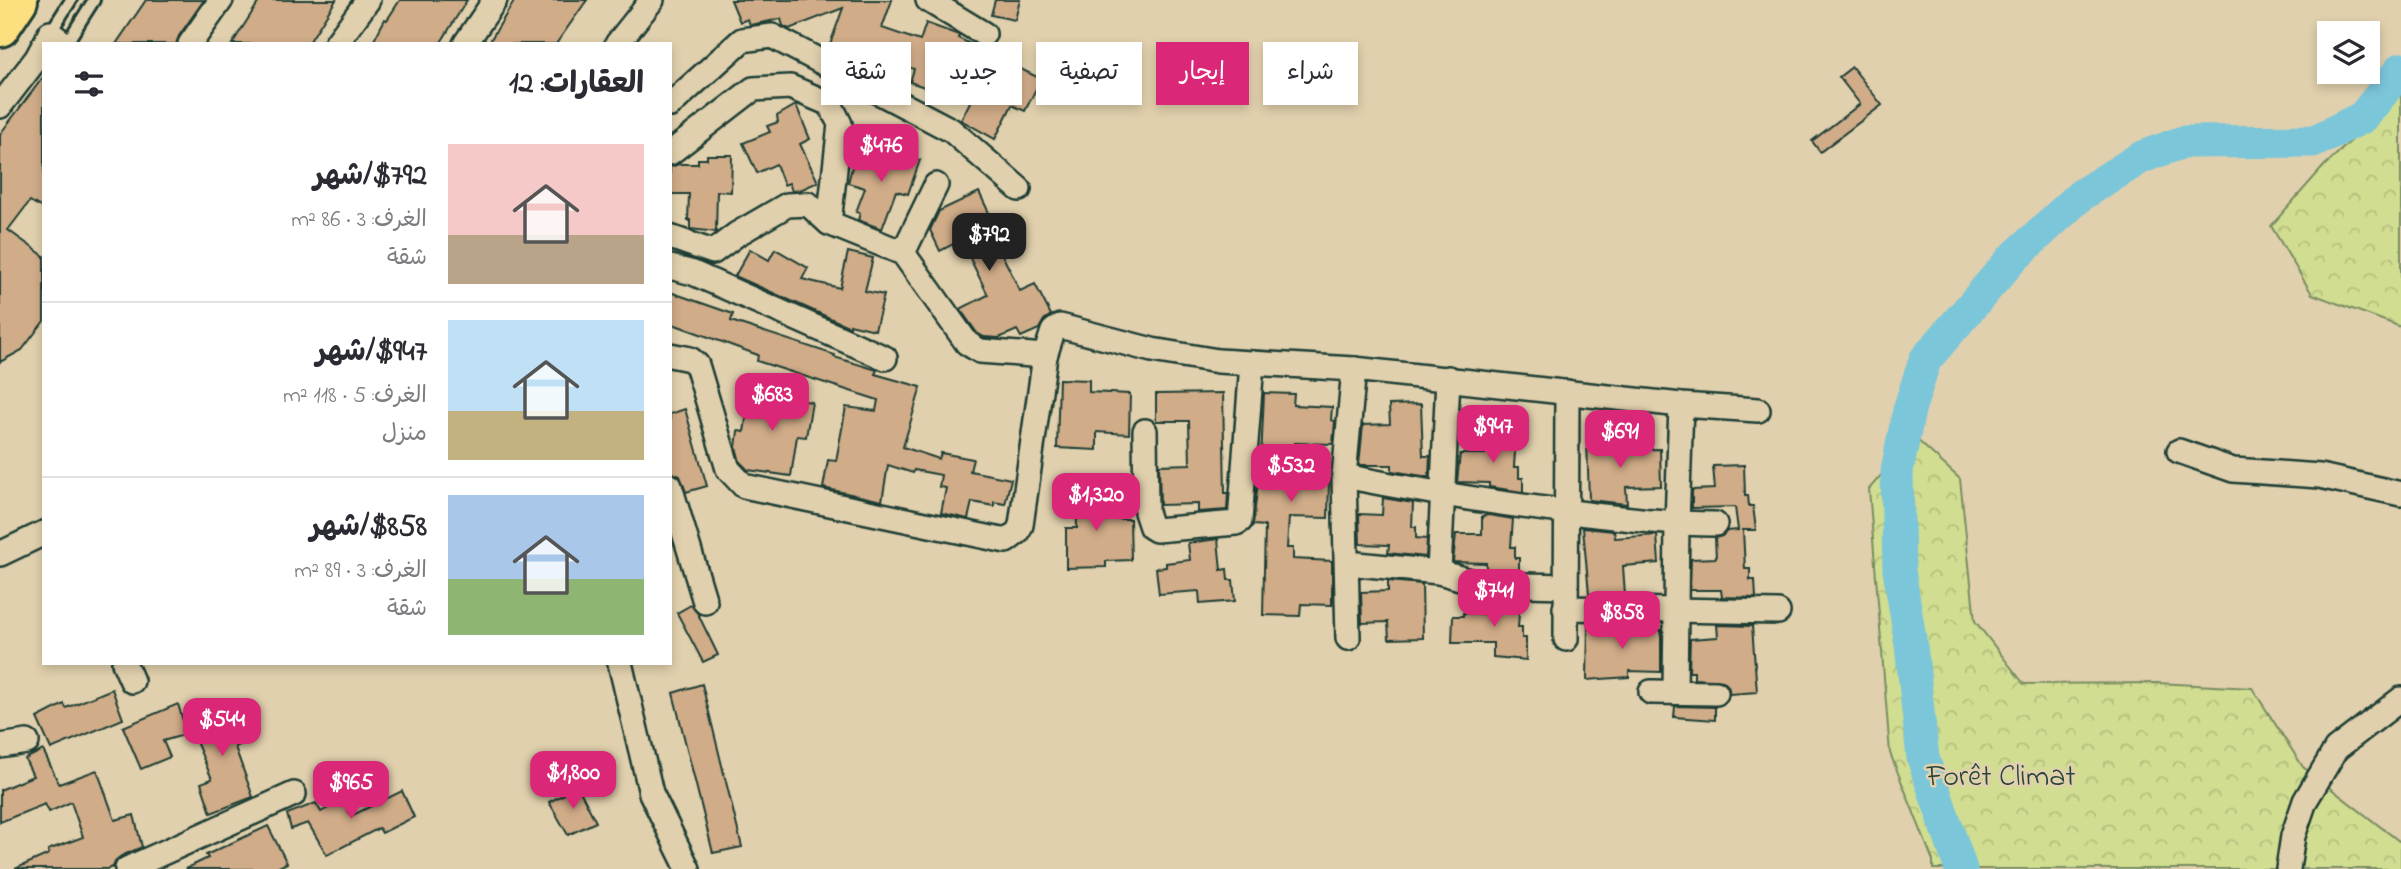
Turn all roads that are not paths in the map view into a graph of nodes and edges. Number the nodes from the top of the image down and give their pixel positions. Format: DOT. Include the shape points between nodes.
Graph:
graph roads {
  1 [pos="18,0"];
  2 [pos="71,0"];
  3 [pos="94,0"];
  4 [pos="221,0"];
  5 [pos="368,0"];
  6 [pos="495,0"];
  7 [pos="653,0"];
  8 [pos="928,0"];
  9 [pos="0,27"];
  10 [pos="984,34"];
  11 [pos="52,42"];
  12 [pos="55,42"];
  13 [pos="191,42"];
  14 [pos="337,42"];
  15 [pos="466,42"];
  16 [pos="619,42"];
  17 [pos="42,56"];
  18 [pos="672,104"];
  19 [pos="0,106"];
  20 [pos="672,151"];
  21 [pos="936,185"];
  22 [pos="1018,189"];
  23 [pos="829,223"];
  24 [pos="672,238"];
  25 [pos="904,254"];
  26 [pos="672,268"];
  27 [pos="672,355"];
  28 [pos="1045,356"];
  29 [pos="885,358"];
  30 [pos="1252,363"];
  31 [pos="1354,369"];
  32 [pos="1448,378"];
  33 [pos="1567,392"];
  34 [pos="1681,405"];
  35 [pos="1758,410"];
  36 [pos="1145,431"];
  37 [pos="2179,451"];
  38 [pos="1344,476"];
  39 [pos="672,493"];
  40 [pos="2401,494"];
  41 [pos="1442,495"];
  42 [pos="1565,512"];
  43 [pos="1676,524"];
  44 [pos="1714,524"];
  45 [pos="42,534"];
  46 [pos="0,554"];
  47 [pos="1347,563"];
  48 [pos="1439,572"];
  49 [pos="1565,597"];
  50 [pos="705,602"];
  51 [pos="1676,611"];
  52 [pos="1778,612"];
  53 [pos="1348,638"];
  54 [pos="1566,639"];
  55 [pos="620,665"];
  56 [pos="1651,692"];
  57 [pos="1675,692"];
  58 [pos="1716,693"];
  59 [pos="2401,699"];
  60 [pos="27,742"];
  61 [pos="0,746"];
  62 [pos="294,794"];
  63 [pos="127,869"];
  64 [pos="688,869"];
  65 [pos="2288,869"];
  1 -- 9 [label="highway"];
  2 -- 11 [label="lane"];
  3 -- 12 [label="lane"];
  4 -- 13 [label="street"];
  5 -- 14 [label="street"];
  6 -- 15 [label="street"];
  7 -- 16 [label="street"];
  8 -- 10 [label="street"];
  17 -- 19 [label="street"];
  18 -- 22 [label="street" via="742,40 772,36 951,130"];
  20 -- 23 [label="street" via="753,89 790,87 830,104 840,124"];
  21 -- 25 [label="street"];
  23 -- 24 [label="street" via="808,204 787,205 713,252"];
  23 -- 25 [label="street"];
  25 -- 28 [label="street" via="967,343 980,351"];
  26 -- 29 [label="street"];
  27 -- 28 [label="street" via="697,365 728,469 744,486 1006,541 1021,525"];
  28 -- 30 [label="street" via="1053,331 1060,326 1153,350"];
  30 -- 31 [label="street"];
  30 -- 36 [label="street" via="1240,521 1151,527 1146,512"];
  31 -- 32 [label="street"];
  31 -- 38 [label="street"];
  32 -- 33 [label="street"];
  32 -- 41 [label="street"];
  33 -- 34 [label="street"];
  33 -- 42 [label="street"];
  34 -- 35 [label="street"];
  34 -- 43 [label="street"];
  37 -- 40 [label="street" via="2233,470 2320,476"];
  38 -- 41 [label="street"];
  38 -- 47 [label="street"];
  39 -- 50 [label="street"];
  41 -- 42 [label="street"];
  41 -- 48 [label="street"];
  42 -- 43 [label="street"];
  42 -- 49 [label="street"];
  43 -- 44 [label="street"];
  43 -- 51 [label="street"];
  45 -- 46 [label="street"];
  47 -- 48 [label="street"];
  47 -- 53 [label="street"];
  48 -- 49 [label="street" via="1481,584"];
  49 -- 51 [label="street"];
  49 -- 54 [label="street"];
  51 -- 52 [label="street"];
  51 -- 57 [label="street"];
  55 -- 64 [label="street" via="651,793"];
  56 -- 57 [label="street"];
  57 -- 58 [label="street"];
  59 -- 65 [label="street" via="2336,749 2305,801"];
  60 -- 61 [label="street"];
  62 -- 63 [label="street"];
}
